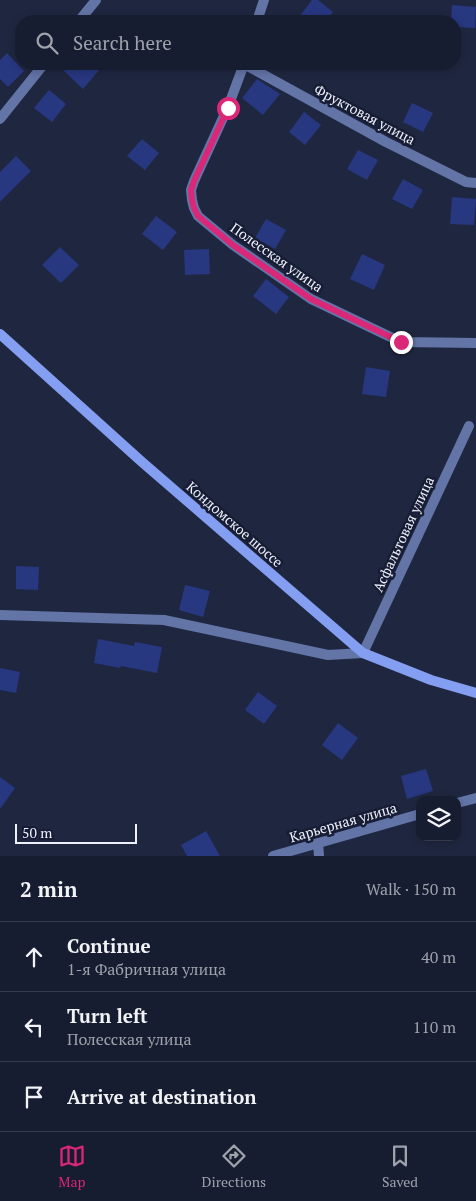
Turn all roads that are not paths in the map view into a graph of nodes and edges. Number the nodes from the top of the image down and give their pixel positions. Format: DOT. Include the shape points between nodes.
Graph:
graph roads {
  1 [pos="96,0"];
  2 [pos="264,0"];
  3 [pos="84,15"];
  4 [pos="259,15"];
  5 [pos="39,70"];
  6 [pos="242,70"];
  7 [pos="255,70"];
  8 [pos="0,119"];
  9 [pos="476,183"];
  10 [pos="0,334"];
  11 [pos="476,343"];
  12 [pos="469,426"];
  13 [pos="0,615"];
  14 [pos="363,653"];
  15 [pos="476,693"];
  16 [pos="476,798"];
  17 [pos="461,802"];
  18 [pos="416,815"];
  19 [pos="318,844"];
  20 [pos="273,856"];
  21 [pos="319,856"];
  1 -- 3 [label="street"];
  2 -- 4 [label="street"];
  5 -- 8 [label="street"];
  6 -- 11 [label="street, Полесская улица" via="191,190 198,216 233,245 311,299 401,342"];
  7 -- 9 [label="street, Фруктовая улица" via="386,142 466,182"];
  10 -- 14 [label="street, Кондомское шоссе"];
  12 -- 14 [label="street, Асфальтовая улица"];
  13 -- 14 [label="street" via="164,620 328,655"];
  14 -- 15 [label="street, Кондомское шоссе" via="431,680"];
  16 -- 17 [label="street"];
  18 -- 19 [label="street, Карьерная улица"];
  19 -- 20 [label="street, Карьерная улица"];
  19 -- 21 [label="street"];
}
